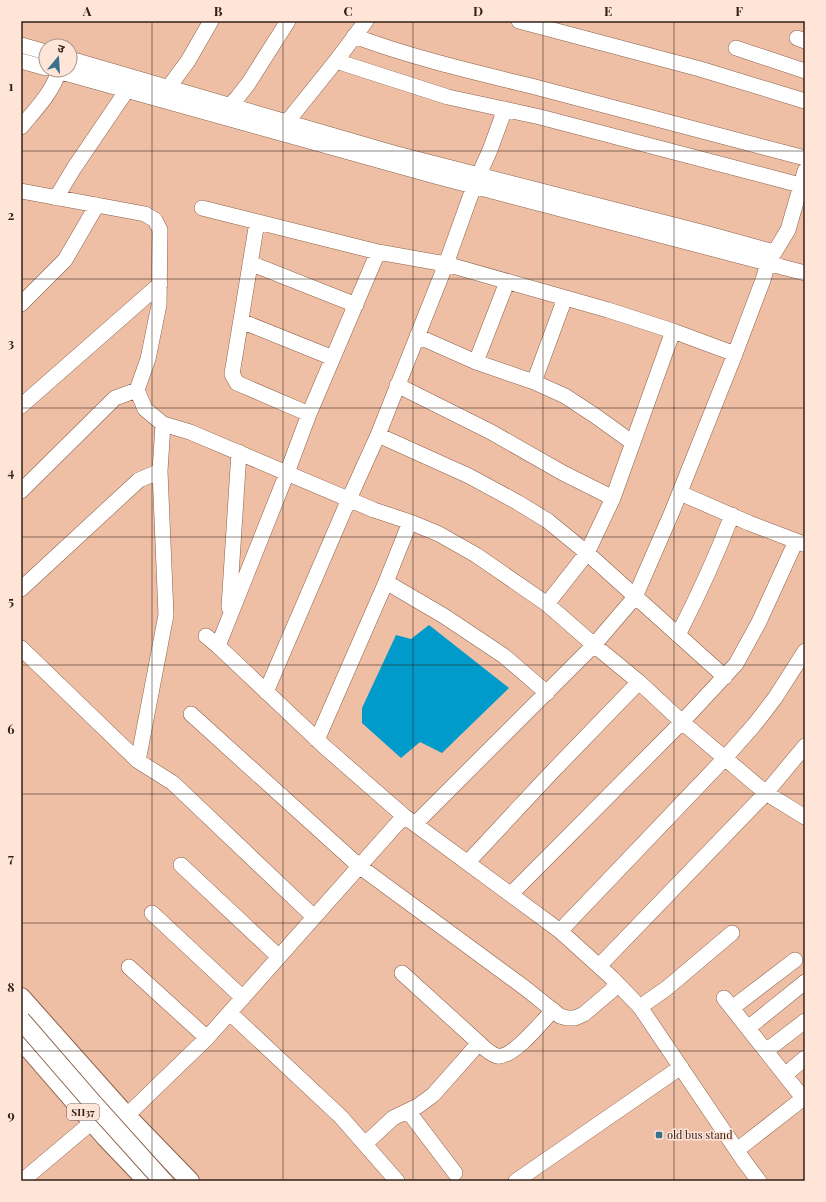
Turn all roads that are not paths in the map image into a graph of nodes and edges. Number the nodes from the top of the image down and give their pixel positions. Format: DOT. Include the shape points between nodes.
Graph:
graph roads {
  1 [pos="288,21"];
  2 [pos="366,21"];
  3 [pos="519,21"];
  4 [pos="205,22"];
  5 [pos="354,36"];
  6 [pos="21,45"];
  7 [pos="736,48"];
  8 [pos="38,50"];
  9 [pos="21,61"];
  10 [pos="78,61"];
  11 [pos="336,61"];
  12 [pos="38,66"];
  13 [pos="805,71"];
  14 [pos="78,77"];
  15 [pos="57,78"];
  16 [pos="168,88"];
  17 [pos="127,90"];
  18 [pos="805,101"];
  19 [pos="229,106"];
  20 [pos="505,109"];
  21 [pos="287,122"];
  22 [pos="21,127"];
  23 [pos="805,158"];
  24 [pos="803,177"];
  25 [pos="476,181"];
  26 [pos="21,191"];
  27 [pos="56,198"];
  28 [pos="97,205"];
  29 [pos="202,208"];
  30 [pos="257,222"];
  31 [pos="378,252"];
  32 [pos="771,258"];
  33 [pos="250,262"];
  34 [pos="446,264"];
  35 [pos="805,273"];
  36 [pos="507,282"];
  37 [pos="160,284"];
  38 [pos="565,298"];
  39 [pos="21,304"];
  40 [pos="356,305"];
  41 [pos="241,321"];
  42 [pos="673,331"];
  43 [pos="417,336"];
  44 [pos="735,354"];
  45 [pos="333,358"];
  46 [pos="476,362"];
  47 [pos="534,382"];
  48 [pos="397,385"];
  49 [pos="137,390"];
  50 [pos="21,406"];
  51 [pos="309,414"];
  52 [pos="164,424"];
  53 [pos="378,435"];
  54 [pos="633,443"];
  55 [pos="239,452"];
  56 [pos="160,471"];
  57 [pos="287,473"];
  58 [pos="21,491"];
  59 [pos="680,493"];
  60 [pos="612,498"];
  61 [pos="349,499"];
  62 [pos="732,515"];
  63 [pos="410,522"];
  64 [pos="801,543"];
  65 [pos="587,553"];
  66 [pos="386,582"];
  67 [pos="21,589"];
  68 [pos="635,597"];
  69 [pos="547,604"];
  70 [pos="228,622"];
  71 [pos="678,635"];
  72 [pos="206,636"];
  73 [pos="594,645"];
  74 [pos="218,646"];
  75 [pos="21,648"];
  76 [pos="805,651"];
  77 [pos="724,677"];
  78 [pos="639,682"];
  79 [pos="266,692"];
  80 [pos="547,692"];
  81 [pos="191,714"];
  82 [pos="682,722"];
  83 [pos="318,740"];
  84 [pos="805,746"];
  85 [pos="725,758"];
  86 [pos="138,761"];
  87 [pos="766,793"];
  88 [pos="805,817"];
  89 [pos="410,820"];
  90 [pos="468,862"];
  91 [pos="181,865"];
  92 [pos="359,866"];
  93 [pos="511,894"];
  94 [pos="152,913"];
  95 [pos="314,917"];
  96 [pos="560,931"];
  97 [pos="732,933"];
  98 [pos="279,956"];
  99 [pos="796,960"];
  100 [pos="599,966"];
  101 [pos="129,967"];
  102 [pos="402,973"];
  103 [pos="805,982"];
  104 [pos="618,985"];
  105 [pos="21,997"];
  106 [pos="243,998"];
  107 [pos="640,1008"];
  108 [pos="553,1010"];
  109 [pos="230,1013"];
  110 [pos="21,1020"];
  111 [pos="805,1021"];
  112 [pos="748,1028"];
  113 [pos="208,1038"];
  114 [pos="21,1040"];
  115 [pos="479,1043"];
  116 [pos="766,1051"];
  117 [pos="805,1058"];
  118 [pos="681,1067"];
  119 [pos="785,1075"];
  120 [pos="804,1098"];
  121 [pos="408,1111"];
  122 [pos="126,1115"];
  123 [pos="92,1122"];
  124 [pos="105,1137"];
  125 [pos="366,1144"];
  126 [pos="737,1150"];
  127 [pos="454,1173"];
  128 [pos="22,1181"];
  129 [pos="147,1181"];
  130 [pos="163,1181"];
  131 [pos="190,1181"];
  132 [pos="397,1181"];
  133 [pos="516,1181"];
  134 [pos="759,1181"];
  1 -- 19 [label="street" via="248,84"];
  2 -- 5 [label="street"];
  3 -- 18 [label="street" via="700,69"];
  4 -- 16 [label="street" via="188,61"];
  5 -- 11 [label="street"];
  5 -- 23 [label="street" via="453,67"];
  6 -- 8 [label="street"];
  7 -- 13 [label="street"];
  9 -- 12 [label="street"];
  10 -- 16 [label="street"];
  11 -- 20 [label="street" via="448,97"];
  11 -- 21 [label="street"];
  14 -- 17 [label="street"];
  15 -- 22 [label="street" via="42,102"];
  16 -- 19 [label="street"];
  17 -- 25 [label="street"];
  17 -- 27 [label="street"];
  19 -- 21 [label="street"];
  20 -- 24 [label="street"];
  20 -- 25 [label="street"];
  21 -- 25 [label="street"];
  24 -- 32 [label="street" via="788,230"];
  25 -- 32 [label="street"];
  25 -- 34 [label="street"];
  26 -- 27 [label="street"];
  27 -- 28 [label="street"];
  28 -- 37 [label="street" via="145,214 155,220 160,230"];
  28 -- 39 [label="street" via="65,260"];
  29 -- 30 [label="street"];
  30 -- 31 [label="street"];
  30 -- 33 [label="street"];
  31 -- 34 [label="street"];
  31 -- 40 [label="street"];
  32 -- 35 [label="street"];
  32 -- 44 [label="street"];
  33 -- 40 [label="street"];
  33 -- 41 [label="street"];
  34 -- 36 [label="street"];
  34 -- 43 [label="street"];
  36 -- 38 [label="street"];
  36 -- 46 [label="street"];
  37 -- 49 [label="street" via="159,305 148,359"];
  37 -- 50 [label="street"];
  38 -- 42 [label="street"];
  38 -- 47 [label="street"];
  40 -- 45 [label="street"];
  41 -- 45 [label="street"];
  41 -- 51 [label="street" via="232,374 237,383"];
  42 -- 44 [label="street"];
  42 -- 54 [label="street"];
  43 -- 46 [label="street"];
  43 -- 48 [label="street"];
  44 -- 59 [label="street"];
  45 -- 51 [label="street"];
  46 -- 47 [label="street"];
  47 -- 54 [label="street" via="565,396"];
  48 -- 53 [label="street"];
  48 -- 60 [label="street" via="491,432"];
  49 -- 52 [label="street" via="145,409"];
  49 -- 58 [label="street" via="115,398"];
  51 -- 57 [label="street"];
  52 -- 55 [label="street"];
  52 -- 56 [label="street"];
  53 -- 61 [label="street"];
  53 -- 65 [label="street" via="469,476 517,502 548,521"];
  54 -- 60 [label="street"];
  55 -- 57 [label="street"];
  55 -- 70 [label="street"];
  56 -- 67 [label="street" via="139,480"];
  56 -- 86 [label="street" via="166,615"];
  57 -- 61 [label="street"];
  57 -- 70 [label="street"];
  59 -- 62 [label="street"];
  59 -- 68 [label="street"];
  60 -- 65 [label="street"];
  61 -- 63 [label="street"];
  61 -- 79 [label="street"];
  62 -- 64 [label="street"];
  62 -- 71 [label="street" via="715,559"];
  63 -- 66 [label="street"];
  63 -- 69 [label="street" via="439,534 476,555"];
  64 -- 77 [label="street" via="736,664"];
  65 -- 68 [label="street"];
  65 -- 69 [label="street"];
  66 -- 80 [label="street" via="444,616 504,656"];
  66 -- 83 [label="street"];
  68 -- 71 [label="street"];
  68 -- 73 [label="street"];
  69 -- 73 [label="street"];
  70 -- 74 [label="street"];
  71 -- 77 [label="street"];
  72 -- 74 [label="street"];
  73 -- 78 [label="street"];
  73 -- 80 [label="street"];
  74 -- 79 [label="street"];
  75 -- 86 [label="street"];
  76 -- 85 [label="street" via="775,698"];
  77 -- 82 [label="street"];
  78 -- 82 [label="street"];
  78 -- 90 [label="street"];
  79 -- 83 [label="street"];
  80 -- 89 [label="street"];
  81 -- 92 [label="street"];
  82 -- 85 [label="street"];
  82 -- 93 [label="street"];
  83 -- 89 [label="street"];
  84 -- 87 [label="street"];
  85 -- 87 [label="street"];
  85 -- 96 [label="street"];
  86 -- 95 [label="street" via="173,783"];
  87 -- 88 [label="street"];
  87 -- 100 [label="street"];
  89 -- 90 [label="street"];
  89 -- 92 [label="street"];
  90 -- 93 [label="street"];
  91 -- 98 [label="street"];
  92 -- 95 [label="street"];
  92 -- 108 [label="street"];
  93 -- 96 [label="street"];
  94 -- 106 [label="street"];
  95 -- 98 [label="street"];
  96 -- 100 [label="street"];
  97 -- 107 [label="street"];
  98 -- 106 [label="street"];
  99 -- 112 [label="street" via="728,1003"];
  100 -- 104 [label="street"];
  101 -- 113 [label="street"];
  102 -- 115 [label="street"];
  103 -- 112 [label="street"];
  104 -- 107 [label="street"];
  104 -- 108 [label="street" via="584,1014 575,1018 560,1016"];
  105 -- 122 [label="main road"];
  106 -- 109 [label="street"];
  107 -- 118 [label="street"];
  108 -- 115 [label="street" via="518,1047 506,1055 492,1054"];
  109 -- 113 [label="street"];
  109 -- 125 [label="street"];
  110 -- 130 [label="main road, bridge"];
  111 -- 116 [label="street"];
  112 -- 116 [label="street"];
  113 -- 122 [label="street"];
  114 -- 123 [label="main road, SH37"];
  115 -- 121 [label="street" via="433,1095"];
  116 -- 119 [label="street"];
  117 -- 119 [label="street"];
  118 -- 126 [label="street"];
  118 -- 133 [label="street"];
  119 -- 120 [label="street"];
  120 -- 126 [label="street"];
  121 -- 125 [label="street" via="393,1118"];
  121 -- 127 [label="street"];
  122 -- 124 [label="street"];
  122 -- 131 [label="main road"];
  123 -- 124 [label="main road, SH37"];
  123 -- 128 [label="street"];
  124 -- 129 [label="main road, SH37"];
  125 -- 132 [label="street"];
  126 -- 134 [label="street"];
}
